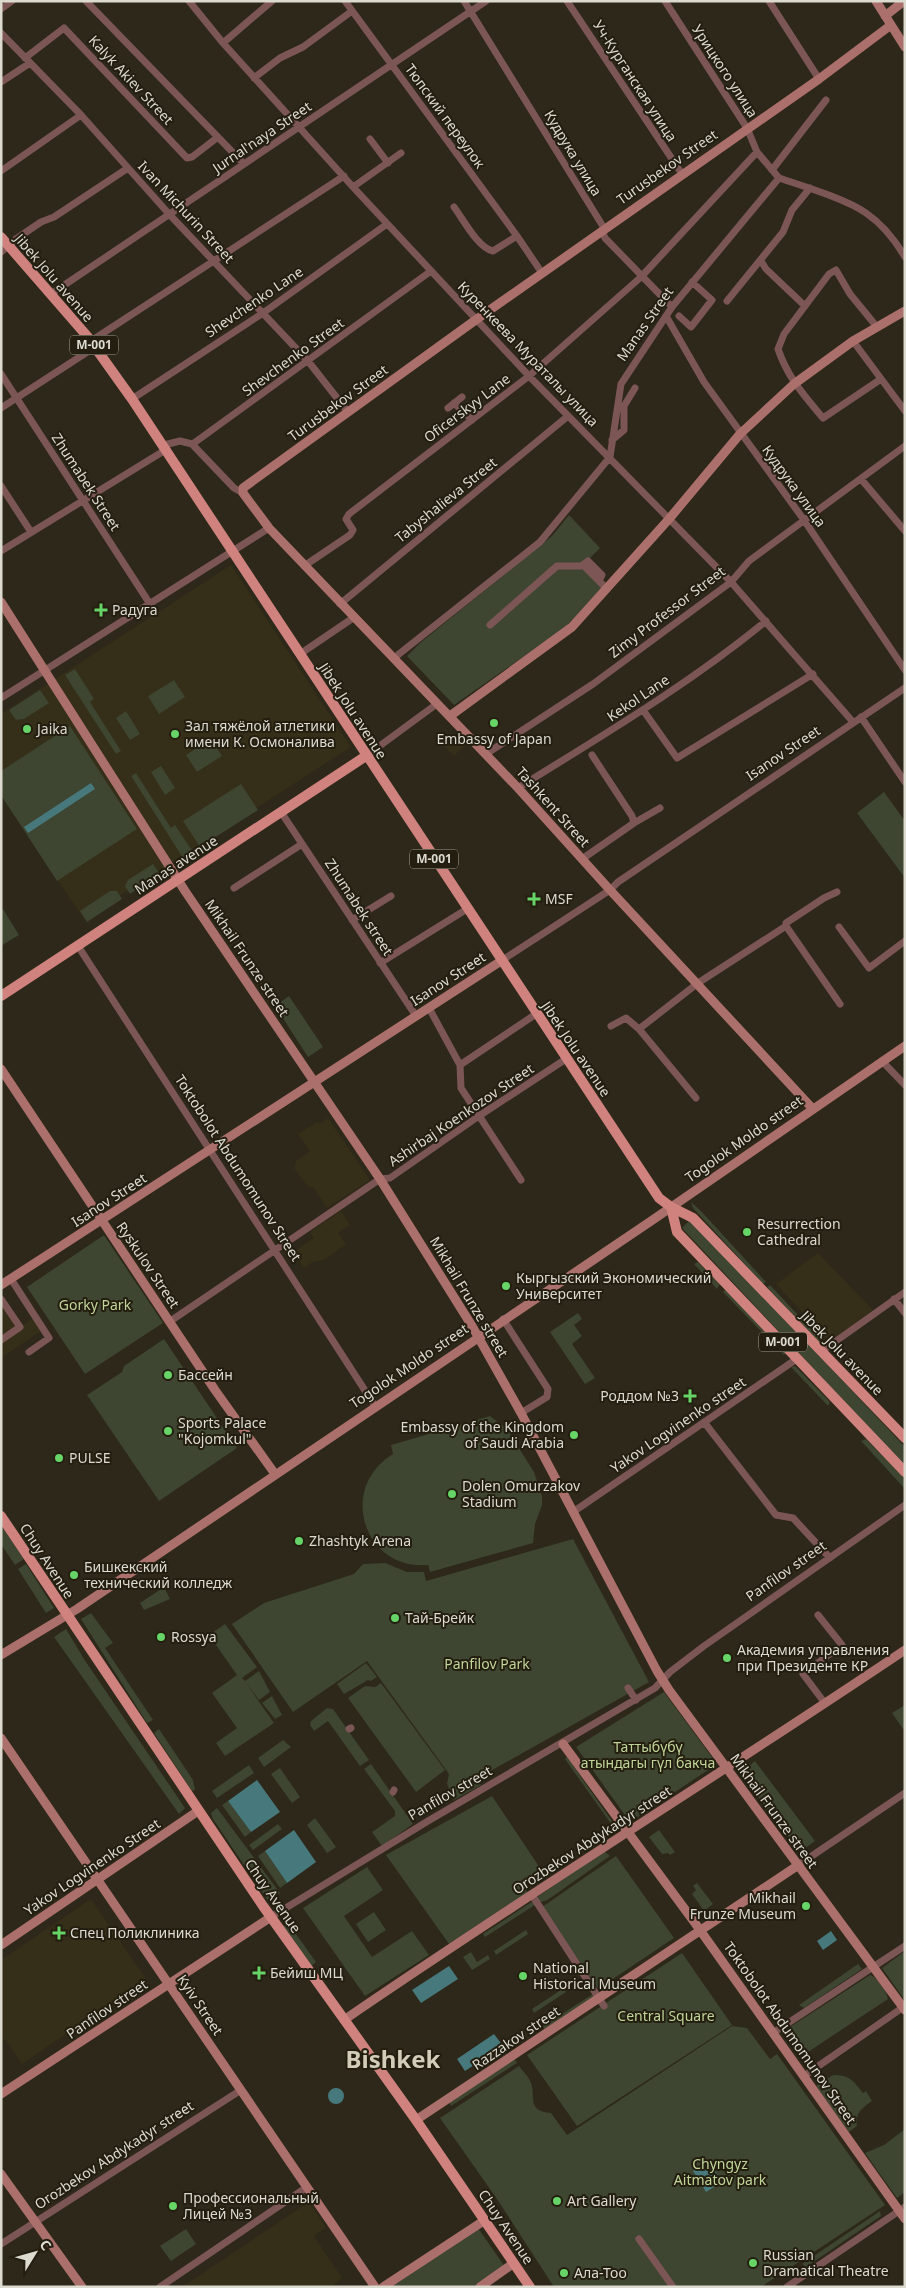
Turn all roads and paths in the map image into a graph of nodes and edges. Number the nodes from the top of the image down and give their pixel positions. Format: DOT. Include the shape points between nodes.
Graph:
graph roads {
  1 [pos="12,1"];
  2 [pos="86,1"];
  3 [pos="189,1"];
  4 [pos="272,1"];
  5 [pos="345,1"];
  6 [pos="464,1"];
  7 [pos="486,1"];
  8 [pos="568,1"];
  9 [pos="665,1"];
  10 [pos="769,1"];
  11 [pos="876,1"];
  12 [pos="904,1"];
  13 [pos="1,9"];
  14 [pos="352,11"];
  15 [pos="471,11"];
  16 [pos="885,16"];
  17 [pos="891,25"];
  18 [pos="1,33"];
  19 [pos="222,43"];
  20 [pos="905,47"];
  21 [pos="28,60"];
  22 [pos="392,64"];
  23 [pos="254,78"];
  24 [pos="818,79"];
  25 [pos="1,82"];
  26 [pos="826,100"];
  27 [pos="81,116"];
  28 [pos="300,127"];
  29 [pos="747,128"];
  30 [pos="218,137"];
  31 [pos="370,139"];
  32 [pos="757,152"];
  33 [pos="402,153"];
  34 [pos="388,163"];
  35 [pos="244,164"];
  36 [pos="128,168"];
  37 [pos="772,170"];
  38 [pos="1,171"];
  39 [pos="682,174"];
  40 [pos="344,176"];
  41 [pos="779,178"];
  42 [pos="353,187"];
  43 [pos="810,188"];
  44 [pos="454,207"];
  45 [pos="169,214"];
  46 [pos="387,224"];
  47 [pos="604,228"];
  48 [pos="517,236"];
  49 [pos="1,237"];
  50 [pos="902,247"];
  51 [pos="5,250"];
  52 [pos="905,257"];
  53 [pos="215,261"];
  54 [pos="761,261"];
  55 [pos="432,271"];
  56 [pos="542,273"];
  57 [pos="641,278"];
  58 [pos="692,282"];
  59 [pos="51,294"];
  60 [pos="727,301"];
  61 [pos="805,306"];
  62 [pos="672,307"];
  63 [pos="905,311"];
  64 [pos="263,313"];
  65 [pos="666,316"];
  66 [pos="679,316"];
  67 [pos="477,319"];
  68 [pos="877,327"];
  69 [pos="853,341"];
  70 [pos="93,344"];
  71 [pos="308,361"];
  72 [pos="1,374"];
  73 [pos="529,376"];
  74 [pos="881,380"];
  75 [pos="794,384"];
  76 [pos="635,388"];
  77 [pos="462,397"];
  78 [pos="17,398"];
  79 [pos="132,399"];
  80 [pos="1,408"];
  81 [pos="905,411"];
  82 [pos="348,412"];
  83 [pos="568,416"];
  84 [pos="472,420"];
  85 [pos="740,434"];
  86 [pos="612,440"];
  87 [pos="192,444"];
  88 [pos="905,446"];
  89 [pos="165,447"];
  90 [pos="610,457"];
  91 [pos="861,478"];
  92 [pos="1,486"];
  93 [pos="243,493"];
  94 [pos="83,500"];
  95 [pos="669,519"];
  96 [pos="804,520"];
  97 [pos="269,528"];
  98 [pos="905,531"];
  99 [pos="31,532"];
  100 [pos="1,551"];
  101 [pos="233,552"];
  102 [pos="304,566"];
  103 [pos="731,582"];
  104 [pos="607,589"];
  105 [pos="1,602"];
  106 [pos="150,604"];
  107 [pos="340,604"];
  108 [pos="354,618"];
  109 [pos="766,621"];
  110 [pos="490,625"];
  111 [pos="300,654"];
  112 [pos="394,658"];
  113 [pos="45,669"];
  114 [pos="905,670"];
  115 [pos="813,674"];
  116 [pos="905,688"];
  117 [pos="1,698"];
  118 [pos="438,703"];
  119 [pos="643,710"];
  120 [pos="450,716"];
  121 [pos="861,717"];
  122 [pos="853,722"];
  123 [pos="486,754"];
  124 [pos="592,755"];
  125 [pos="366,756"];
  126 [pos="905,782"];
  127 [pos="518,788"];
  128 [pos="660,808"];
  129 [pos="281,812"];
  130 [pos="634,823"];
  131 [pos="302,844"];
  132 [pos="582,859"];
  133 [pos="178,880"];
  134 [pos="234,888"];
  135 [pos="610,890"];
  136 [pos="837,892"];
  137 [pos="392,896"];
  138 [pos="467,909"];
  139 [pos="352,920"];
  140 [pos="786,926"];
  141 [pos="839,927"];
  142 [pos="905,942"];
  143 [pos="78,946"];
  144 [pos="501,961"];
  145 [pos="380,963"];
  146 [pos="698,983"];
  147 [pos="1,996"];
  148 [pos="840,1004"];
  149 [pos="429,1008"];
  150 [pos="536,1014"];
  151 [pos="416,1016"];
  152 [pos="611,1026"];
  153 [pos="639,1029"];
  154 [pos="905,1046"];
  155 [pos="566,1059"];
  156 [pos="882,1061"];
  157 [pos="460,1065"];
  158 [pos="1,1069"];
  159 [pos="315,1083"];
  160 [pos="905,1085"];
  161 [pos="696,1098"];
  162 [pos="812,1108"];
  163 [pos="479,1116"];
  164 [pos="210,1150"];
  165 [pos="380,1179"];
  166 [pos="521,1180"];
  167 [pos="671,1207"];
  168 [pos="102,1221"];
  169 [pos="274,1249"];
  170 [pos="11,1279"];
  171 [pos="1,1285"];
  172 [pos="905,1292"];
  173 [pos="1,1299"];
  174 [pos="894,1299"];
  175 [pos="905,1313"];
  176 [pos="503,1319"];
  177 [pos="169,1322"];
  178 [pos="478,1336"];
  179 [pos="1,1340"];
  180 [pos="822,1351"];
  181 [pos="29,1352"];
  182 [pos="798,1358"];
  183 [pos="375,1406"];
  184 [pos="521,1412"];
  185 [pos="704,1422"];
  186 [pos="905,1438"];
  187 [pos="905,1472"];
  188 [pos="275,1474"];
  189 [pos="905,1505"];
  190 [pos="573,1512"];
  191 [pos="1,1516"];
  192 [pos="830,1558"];
  193 [pos="818,1614"];
  194 [pos="66,1615"];
  195 [pos="904,1652"];
  196 [pos="1,1655"];
  197 [pos="663,1680"];
  198 [pos="628,1688"];
  199 [pos="636,1700"];
  200 [pos="824,1702"];
  201 [pos="1,1738"];
  202 [pos="563,1744"];
  203 [pos="726,1769"];
  204 [pos="905,1793"];
  205 [pos="198,1811"];
  206 [pos="628,1832"];
  207 [pos="797,1866"];
  208 [pos="98,1880"];
  209 [pos="532,1895"];
  210 [pos="271,1917"];
  211 [pos="701,1931"];
  212 [pos="1,1945"];
  213 [pos="905,1946"];
  214 [pos="873,1968"];
  215 [pos="169,1984"];
  216 [pos="602,2003"];
  217 [pos="904,2008"];
  218 [pos="344,2020"];
  219 [pos="773,2033"];
  220 [pos="804,2076"];
  221 [pos="241,2090"];
  222 [pos="1,2094"];
  223 [pos="416,2120"];
  224 [pos="1,2174"];
  225 [pos="307,2187"];
  226 [pos="902,2209"];
  227 [pos="905,2219"];
  228 [pos="485,2220"];
  229 [pos="34,2222"];
  230 [pos="640,2239"];
  231 [pos="1,2244"];
  232 [pos="514,2263"];
  233 [pos="82,2287"];
  234 [pos="160,2287"];
  235 [pos="375,2287"];
  236 [pos="383,2287"];
  237 [pos="480,2287"];
  238 [pos="530,2287"];
  239 [pos="673,2287"];
  240 [pos="787,2287"];
  1 -- 13 [label="street"];
  2 -- 30 [label="street"];
  3 -- 19 [label="street, Куренкеева Мураталы улица"];
  4 -- 19 [label="street"];
  5 -- 14 [label="street, Тюпский переулок"];
  6 -- 15 [label="street, Кудрука улица"];
  7 -- 15 [label="street, Jurnal'naya Street"];
  8 -- 39 [label="street, Уч-Курганская улица"];
  9 -- 29 [label="street, Урицкого улица"];
  10 -- 24 [label="street"];
  11 -- 16 [label="street"];
  12 -- 16 [label="street"];
  14 -- 22 [label="street, Тюпский переулок"];
  14 -- 23 [label="street"];
  15 -- 22 [label="street, Jurnal'naya Street"];
  15 -- 47 [label="street, Кудрука улица"];
  16 -- 17 [label="street"];
  17 -- 20 [label="street"];
  17 -- 24 [label="street"];
  18 -- 21 [label="street, Ivan Michurin Street"];
  19 -- 23 [label="street, Куренкеева Мураталы улица"];
  21 -- 25 [label="street, Kalyk Akiev Street"];
  21 -- 27 [label="street, Ivan Michurin Street"];
  21 -- 30 [label="street, Kalyk Akiev Street" via="64,28 187,158"];
  22 -- 28 [label="street, Jurnal'naya Street"];
  22 -- 48 [label="street, Тюпский переулок"];
  23 -- 28 [label="street, Куренкеева Мураталы улица"];
  24 -- 29 [label="street"];
  26 -- 37 [label="street"];
  27 -- 36 [label="street, Ivan Michurin Street"];
  27 -- 38 [label="street"];
  28 -- 35 [label="street, Jurnal'naya Street"];
  28 -- 40 [label="street, Куренкеева Мураталы улица"];
  29 -- 32 [label="street"];
  29 -- 39 [label="street, Turusbekov Street"];
  30 -- 35 [label="street"];
  31 -- 34 [label="street"];
  32 -- 37 [label="street"];
  32 -- 57 [label="street, Oficerskyy Lane"];
  33 -- 34 [label="street"];
  34 -- 42 [label="street"];
  35 -- 45 [label="street, Jurnal'naya Street"];
  36 -- 45 [label="street, Ivan Michurin Street"];
  36 -- 51 [label="street" via="54,217 41,222"];
  37 -- 41 [label="street"];
  39 -- 47 [label="street, Turusbekov Street"];
  40 -- 42 [label="street, Куренкеева Мураталы улица"];
  40 -- 53 [label="street"];
  41 -- 43 [label="street"];
  41 -- 58 [label="street, Manas Street"];
  42 -- 46 [label="street, Куренкеева Мураталы улица"];
  43 -- 50 [label="street" via="865,212"];
  43 -- 54 [label="street" via="792,210 783,232"];
  44 -- 48 [label="street" via="482,246 490,250"];
  45 -- 53 [label="street, Ivan Michurin Street"];
  45 -- 59 [label="street, Jurnal'naya Street"];
  46 -- 55 [label="street, Куренкеева Мураталы улица"];
  46 -- 64 [label="street, Shevchenko Lane"];
  47 -- 56 [label="street, Turusbekov Street"];
  47 -- 57 [label="street, Кудрука улица" via="605,238"];
  48 -- 56 [label="street, Тюпский переулок"];
  49 -- 51 [label="main road, Jibek Jolu avenue / М-001"];
  50 -- 52 [label="street"];
  51 -- 59 [label="main road, Jibek Jolu avenue / М-001"];
  53 -- 64 [label="street, Ivan Michurin Street"];
  53 -- 70 [label="street"];
  54 -- 60 [label="street"];
  54 -- 61 [label="street" via="766,270"];
  55 -- 67 [label="street, Куренкеева Мураталы улица"];
  55 -- 71 [label="street, Shevchenko Street"];
  56 -- 67 [label="street, Turusbekov Street"];
  57 -- 62 [label="street, Кудрука улица"];
  57 -- 73 [label="street, Oficerskyy Lane"];
  58 -- 62 [label="street, Manas Street"];
  58 -- 66 [label="street" via="712,300 691,327"];
  59 -- 70 [label="main road, Jibek Jolu avenue / М-001"];
  61 -- 68 [label="street" via="829,274 836,270 850,294"];
  61 -- 75 [label="street" via="784,334 778,349"];
  62 -- 65 [label="street, Manas Street"];
  63 -- 68 [label="street"];
  64 -- 71 [label="street, Ivan Michurin Street"];
  64 -- 79 [label="street, Shevchenko Lane"];
  65 -- 85 [label="street, Кудрука улица" via="704,382"];
  65 -- 86 [label="street, Manas Street" via="621,384"];
  67 -- 73 [label="street, Куренкеева Мураталы улица"];
  67 -- 82 [label="street, Turusbekov Street"];
  68 -- 69 [label="street"];
  69 -- 74 [label="street"];
  69 -- 75 [label="street"];
  70 -- 78 [label="street"];
  70 -- 79 [label="main road, Jibek Jolu avenue / М-001"];
  71 -- 82 [label="street, Ivan Michurin Street"];
  71 -- 87 [label="street, Shevchenko Street"];
  72 -- 78 [label="street, Zhumabek Street"];
  73 -- 83 [label="street, Куренкеева Мураталы улица"];
  73 -- 84 [label="street, Oficerskyy Lane"];
  74 -- 75 [label="street" via="823,418"];
  74 -- 81 [label="street"];
  75 -- 85 [label="street"];
  76 -- 86 [label="street" via="625,401 624,430"];
  77 -- 84 [label="street" via="451,406"];
  78 -- 80 [label="street"];
  78 -- 94 [label="street, Zhumabek Street"];
  79 -- 89 [label="main road, Jibek Jolu avenue / М-001"];
  82 -- 93 [label="street, Turusbekov Street" via="244,488"];
  83 -- 90 [label="street, Куренкеева Мураталы улица"];
  83 -- 107 [label="street, Tabyshalieva Street"];
  84 -- 102 [label="street, Oficerskyy Lane" via="349,514 346,519 352,530 350,536"];
  85 -- 95 [label="street"];
  85 -- 96 [label="street, Кудрука улица"];
  86 -- 90 [label="street, Manas Street"];
  87 -- 89 [label="street" via="180,441"];
  87 -- 93 [label="street" via="234,488"];
  88 -- 91 [label="street, Zimy Professor Street"];
  89 -- 94 [label="street"];
  89 -- 101 [label="main road, Jibek Jolu avenue / М-001"];
  90 -- 95 [label="street, Куренкеева Мураталы улица"];
  90 -- 112 [label="street" via="540,542"];
  91 -- 96 [label="street, Zimy Professor Street"];
  91 -- 98 [label="street"];
  92 -- 99 [label="street"];
  93 -- 97 [label="street"];
  94 -- 99 [label="street"];
  94 -- 106 [label="street, Zhumabek Street"];
  95 -- 103 [label="street, Куренкеева Мураталы улица"];
  95 -- 104 [label="street"];
  96 -- 103 [label="street, Zimy Professor Street" via="749,561"];
  96 -- 114 [label="street, Кудрука улица"];
  97 -- 101 [label="street"];
  97 -- 102 [label="street, Tashkent Street"];
  99 -- 100 [label="street"];
  101 -- 106 [label="street"];
  101 -- 111 [label="main road, Jibek Jolu avenue / М-001"];
  102 -- 107 [label="street, Tashkent Street"];
  103 -- 109 [label="street, Куренкеева Мураталы улица"];
  103 -- 123 [label="street, Zimy Professor Street" via="593,684"];
  104 -- 110 [label="street" via="583,565 557,566"];
  104 -- 120 [label="street" via="572,627"];
  105 -- 113 [label="street, Mikhail Frunze street"];
  106 -- 113 [label="street"];
  107 -- 108 [label="street, Tashkent Street"];
  108 -- 111 [label="street"];
  108 -- 112 [label="street, Tashkent Street"];
  109 -- 115 [label="street, Куренкеева Мураталы улица"];
  109 -- 119 [label="street, Kekol Lane" via="725,654"];
  111 -- 125 [label="main road, Jibek Jolu avenue / М-001"];
  112 -- 118 [label="street, Tashkent Street"];
  113 -- 117 [label="street"];
  113 -- 133 [label="street, Mikhail Frunze street"];
  115 -- 119 [label="street" via="677,758"];
  115 -- 122 [label="street, Куренкеева Мураталы улица"];
  116 -- 121 [label="street, Isanov Street"];
  118 -- 120 [label="street, Tashkent Street"];
  118 -- 125 [label="street"];
  119 -- 127 [label="street, Kekol Lane"];
  120 -- 123 [label="street, Tashkent Street"];
  121 -- 122 [label="street, Isanov Street"];
  121 -- 126 [label="street"];
  122 -- 135 [label="street, Isanov Street"];
  123 -- 127 [label="street, Tashkent Street"];
  124 -- 130 [label="street"];
  125 -- 129 [label="main road, Manas avenue"];
  125 -- 138 [label="main road, Jibek Jolu avenue / М-001"];
  127 -- 132 [label="street, Tashkent Street"];
  128 -- 130 [label="street"];
  129 -- 131 [label="street, Zhumabek street"];
  129 -- 133 [label="main road, Manas avenue"];
  130 -- 132 [label="street"];
  131 -- 134 [label="street"];
  131 -- 139 [label="street, Zhumabek street"];
  132 -- 135 [label="street, Tashkent Street"];
  133 -- 143 [label="main road, Manas avenue"];
  133 -- 159 [label="street, Mikhail Frunze street"];
  135 -- 144 [label="street, Isanov Street"];
  135 -- 146 [label="street, Tashkent Street"];
  136 -- 140 [label="street"];
  137 -- 139 [label="street"];
  138 -- 144 [label="main road, Jibek Jolu avenue / М-001"];
  138 -- 145 [label="street"];
  139 -- 145 [label="street, Zhumabek street"];
  140 -- 146 [label="street"];
  140 -- 148 [label="street"];
  141 -- 142 [label="street" via="870,968"];
  143 -- 147 [label="main road, Manas avenue"];
  143 -- 164 [label="street, Toktobolot Abdumomunov Street"];
  144 -- 149 [label="street, Isanov Street"];
  144 -- 150 [label="main road, Jibek Jolu avenue / М-001"];
  145 -- 151 [label="street, Zhumabek street"];
  146 -- 153 [label="street"];
  146 -- 162 [label="street, Tashkent Street"];
  149 -- 151 [label="street, Isanov Street"];
  149 -- 157 [label="street"];
  150 -- 155 [label="main road, Jibek Jolu avenue / М-001"];
  150 -- 157 [label="street"];
  151 -- 159 [label="street, Isanov Street"];
  152 -- 153 [label="street" via="626,1018"];
  153 -- 161 [label="street"];
  154 -- 156 [label="street, Togolok Moldo street"];
  155 -- 163 [label="street, Ashirbaj Koenkozov Street"];
  155 -- 167 [label="main road, Jibek Jolu avenue / М-001" via="659,1198"];
  156 -- 160 [label="street"];
  156 -- 162 [label="street, Togolok Moldo street"];
  157 -- 163 [label="street" via="461,1088"];
  158 -- 168 [label="street, Ryskulov Street"];
  159 -- 164 [label="street, Isanov Street"];
  159 -- 165 [label="street, Mikhail Frunze street"];
  162 -- 167 [label="street, Togolok Moldo street"];
  163 -- 165 [label="street, Ashirbaj Koenkozov Street" via="390,1178"];
  163 -- 166 [label="street"];
  164 -- 168 [label="street, Isanov Street"];
  164 -- 169 [label="street, Toktobolot Abdumomunov Street"];
  165 -- 169 [label="street, Ashirbaj Koenkozov Street"];
  165 -- 178 [label="street, Mikhail Frunze street"];
  167 -- 176 [label="street, Togolok Moldo street"];
  167 -- 180 [label="main road, Jibek Jolu avenue / М-001" via="693,1218"];
  167 -- 182 [label="main road, М-001" via="677,1232"];
  168 -- 170 [label="street, Isanov Street"];
  168 -- 177 [label="street, Ryskulov Street"];
  169 -- 177 [label="street, Ashirbaj Koenkozov Street"];
  169 -- 183 [label="street, Toktobolot Abdumomunov Street"];
  170 -- 171 [label="street, Isanov Street"];
  170 -- 181 [label="street" via="49,1338"];
  172 -- 174 [label="street"];
  173 -- 179 [label="street" via="20,1327"];
  174 -- 175 [label="street"];
  174 -- 180 [label="street"];
  176 -- 178 [label="street, Togolok Moldo street"];
  176 -- 184 [label="street" via="548,1389 547,1397"];
  177 -- 188 [label="street, Ryskulov Street"];
  178 -- 183 [label="street, Togolok Moldo street"];
  178 -- 184 [label="street, Mikhail Frunze street"];
  180 -- 186 [label="main road, Jibek Jolu avenue / М-001"];
  182 -- 185 [label="street, Yakov Logvinenko street"];
  182 -- 187 [label="main road, М-001"];
  183 -- 188 [label="street, Togolok Moldo street"];
  184 -- 190 [label="street, Mikhail Frunze street"];
  185 -- 190 [label="street, Yakov Logvinenko street"];
  185 -- 192 [label="street" via="776,1514 793,1518"];
  188 -- 194 [label="street, Togolok Moldo street"];
  189 -- 192 [label="street, Panfilov street"];
  190 -- 197 [label="street, Mikhail Frunze street"];
  191 -- 194 [label="main road, Chuy Avenue"];
  192 -- 197 [label="street, Panfilov street" via="704,1646"];
  193 -- 200 [label="street" via="842,1645 803,1674"];
  194 -- 196 [label="street, Togolok Moldo street"];
  194 -- 205 [label="main road, Chuy Avenue"];
  195 -- 200 [label="street, Orozbekov Abdykadyr street"];
  197 -- 199 [label="street, Panfilov street"];
  197 -- 203 [label="street, Mikhail Frunze street"];
  198 -- 199 [label="street"];
  199 -- 202 [label="street, Panfilov street"];
  200 -- 203 [label="street, Orozbekov Abdykadyr street"];
  201 -- 208 [label="street, Kyiv Street"];
  202 -- 206 [label="street, Toktobolot Abdumomunov Street"];
  202 -- 210 [label="street, Panfilov street" via="428,1821"];
  203 -- 206 [label="street, Orozbekov Abdykadyr street"];
  203 -- 207 [label="street, Mikhail Frunze street"];
  204 -- 207 [label="street, Razzakov street"];
  205 -- 208 [label="street, Yakov Logvinenko Street"];
  205 -- 210 [label="main road, Chuy Avenue"];
  206 -- 209 [label="street, Orozbekov Abdykadyr street"];
  206 -- 211 [label="street, Toktobolot Abdumomunov Street"];
  207 -- 211 [label="street, Razzakov street"];
  207 -- 214 [label="street, Mikhail Frunze street"];
  208 -- 212 [label="street, Yakov Logvinenko Street"];
  208 -- 215 [label="street, Kyiv Street"];
  209 -- 216 [label="street"];
  209 -- 218 [label="street, Orozbekov Abdykadyr street"];
  210 -- 215 [label="street, Panfilov street"];
  210 -- 218 [label="main road, Chuy Avenue"];
  211 -- 216 [label="street, Razzakov street"];
  211 -- 219 [label="street, Toktobolot Abdumomunov Street"];
  213 -- 214 [label="street"];
  214 -- 217 [label="street, Mikhail Frunze street"];
  214 -- 219 [label="street"];
  215 -- 221 [label="street, Kyiv Street"];
  215 -- 222 [label="street, Panfilov street"];
  216 -- 223 [label="street, Razzakov street"];
  217 -- 220 [label="street"];
  218 -- 223 [label="main road, Chuy Avenue"];
  219 -- 220 [label="street, Toktobolot Abdumomunov Street"];
  220 -- 226 [label="street, Toktobolot Abdumomunov Street"];
  221 -- 225 [label="street, Kyiv Street"];
  221 -- 229 [label="street, Orozbekov Abdykadyr street"];
  223 -- 228 [label="main road, Chuy Avenue"];
  224 -- 229 [label="street"];
  225 -- 234 [label="street"];
  225 -- 235 [label="street, Kyiv Street"];
  226 -- 227 [label="street, Toktobolot Abdumomunov Street"];
  226 -- 240 [label="street"];
  228 -- 232 [label="main road, Chuy Avenue"];
  228 -- 236 [label="street"];
  229 -- 231 [label="street, Orozbekov Abdykadyr street"];
  229 -- 233 [label="street"];
  230 -- 239 [label="street"];
  232 -- 237 [label="street"];
  232 -- 238 [label="main road, Chuy Avenue"];
}
